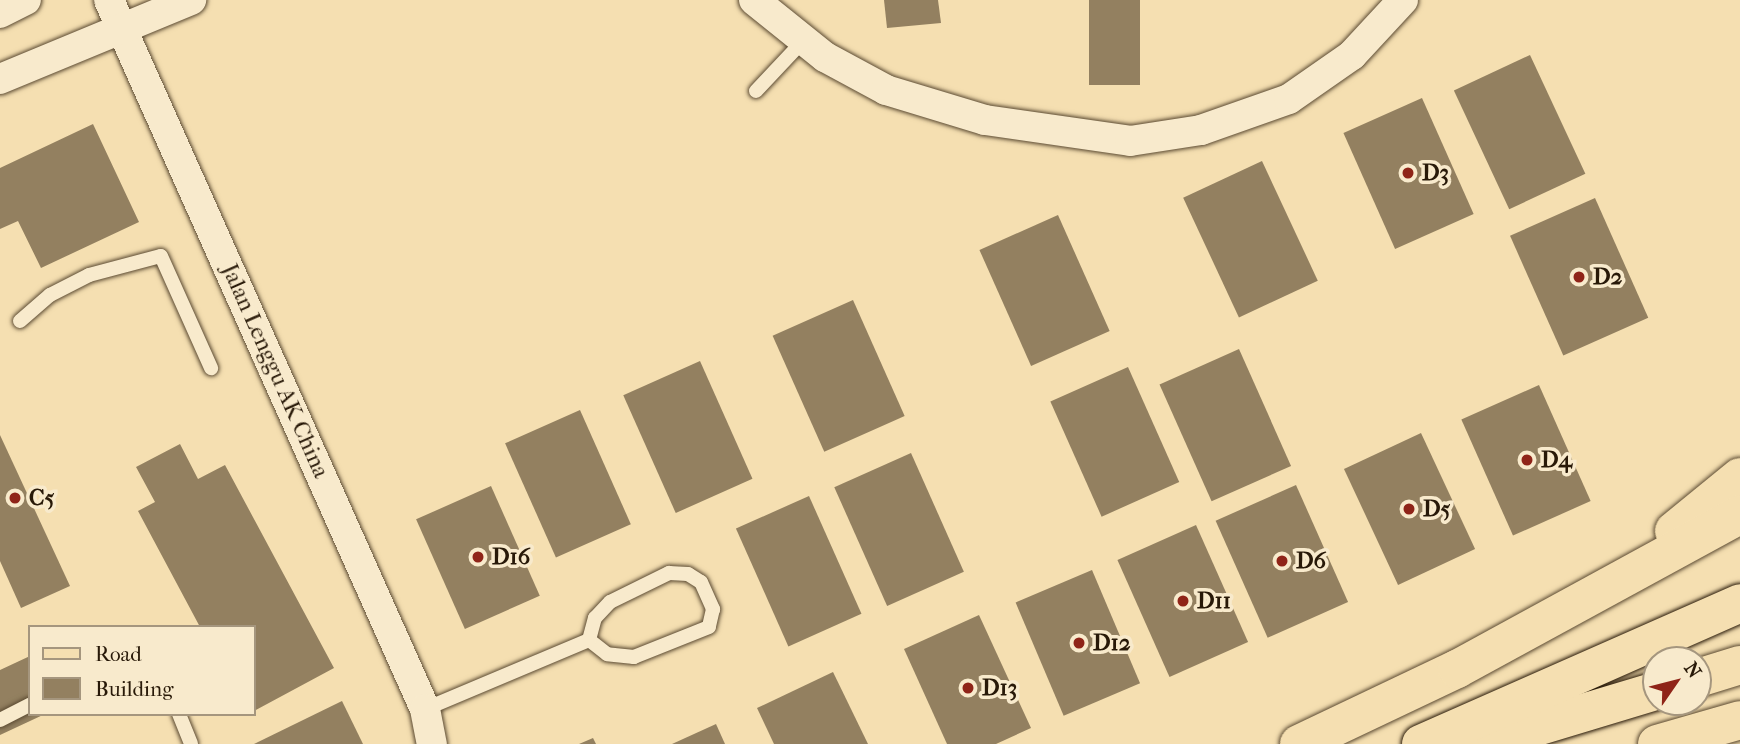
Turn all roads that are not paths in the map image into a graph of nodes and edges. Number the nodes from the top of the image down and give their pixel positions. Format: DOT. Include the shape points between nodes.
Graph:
graph roads {
  1 [pos="26,0"];
  2 [pos="191,0"];
  3 [pos="754,0"];
  4 [pos="1404,0"];
  5 [pos="0,13"];
  6 [pos="114,13"];
  7 [pos="803,41"];
  8 [pos="0,79"];
  9 [pos="756,91"];
  10 [pos="20,321"];
  11 [pos="211,368"];
  12 [pos="1740,477"];
  13 [pos="1740,515"];
  14 [pos="1613,581"];
  15 [pos="1740,603"];
  16 [pos="1740,614"];
  17 [pos="589,640"];
  18 [pos="1740,665"];
  19 [pos="1712,674"];
  20 [pos="1642,695"];
  21 [pos="28,706"];
  22 [pos="425,709"];
  23 [pos="180,716"];
  24 [pos="0,720"];
  25 [pos="1740,720"];
  26 [pos="191,744"];
  27 [pos="432,744"];
  28 [pos="1299,744"];
  29 [pos="1421,744"];
  30 [pos="1480,744"];
  31 [pos="1569,744"];
  32 [pos="1657,744"];
  1 -- 5 [label="street"];
  2 -- 6 [label="street"];
  3 -- 7 [label="street"];
  4 -- 7 [label="street" via="1367,42 1289,99 1201,130 1130,141 985,120 926,105 855,75"];
  6 -- 8 [label="street"];
  6 -- 22 [label="street, Jalan Lenggu AK China"];
  7 -- 9 [label="lane"];
  10 -- 11 [label="lane" via="50,295 89,275 161,256"];
  12 -- 14 [label="main road"];
  13 -- 14 [label="main road"];
  14 -- 28 [label="main road" via="1457,669"];
  15 -- 29 [label="main road, bridge"];
  16 -- 31 [label="main road" via="1572,671 1558,696 1558,725"];
  17 -- 17 [label="lane" via="595,618 610,602 669,573 688,573 701,582 713,609 709,627 654,654 607,654"];
  17 -- 22 [label="lane"];
  18 -- 19 [label="main road"];
  20 -- 30 [label="main road, bridge"];
  21 -- 24 [label="lane"];
  22 -- 27 [label="street, Jalan Lenggu AK China"];
  23 -- 26 [label="lane"];
  25 -- 32 [label="main road"];
}
